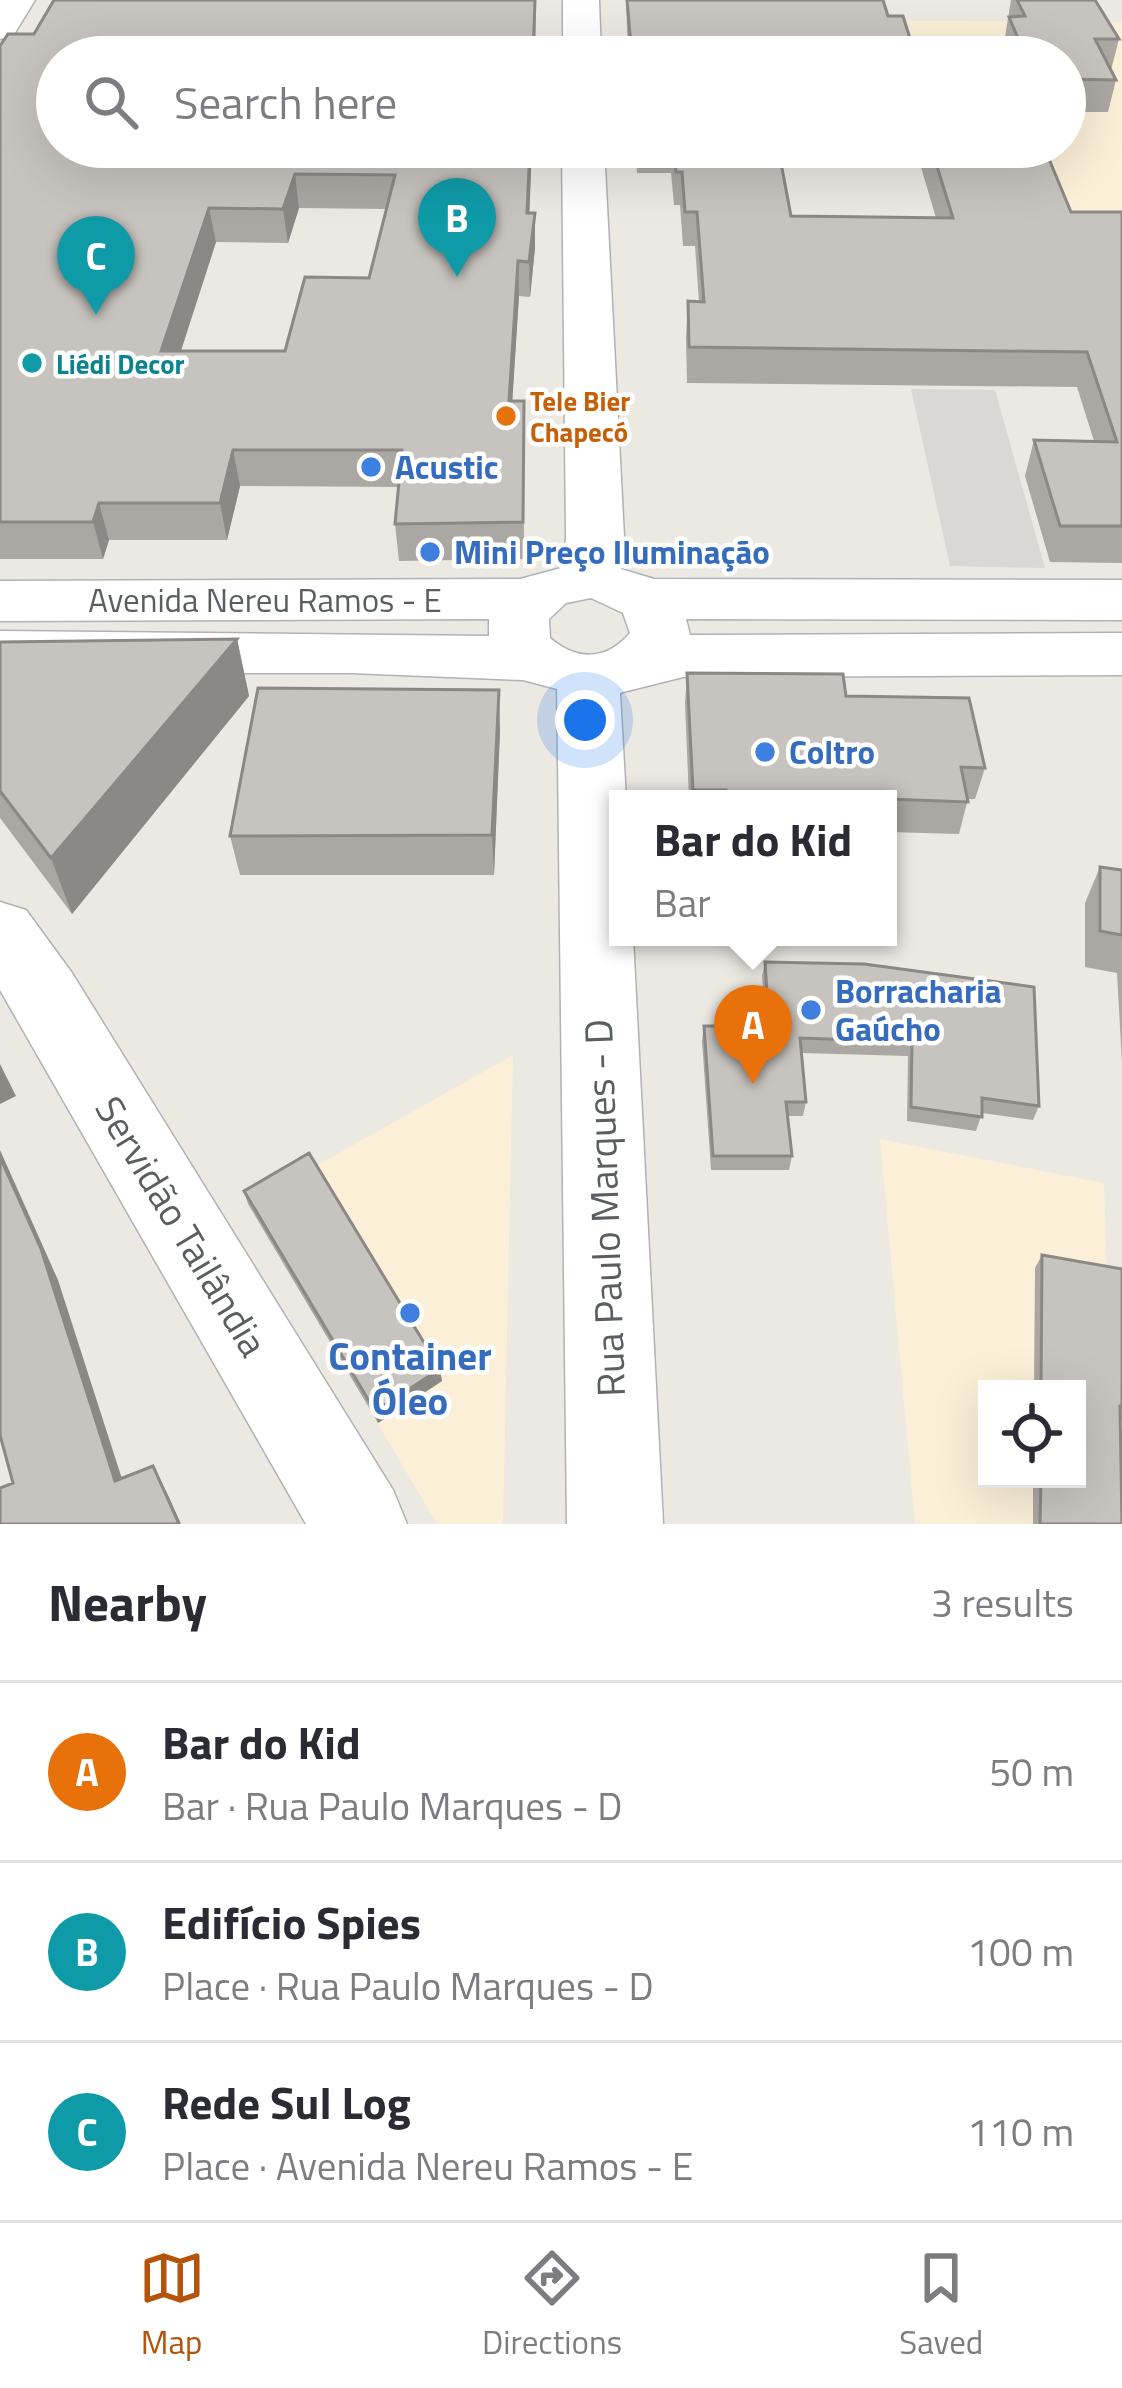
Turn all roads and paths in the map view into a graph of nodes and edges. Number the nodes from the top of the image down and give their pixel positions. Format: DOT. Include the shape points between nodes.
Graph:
graph roads {
  1 [pos="17,0"];
  2 [pos="581,0"];
  3 [pos="0,28"];
  4 [pos="582,36"];
  5 [pos="585,168"];
  6 [pos="617,589"];
  7 [pos="1122,600"];
  8 [pos="0,601"];
  9 [pos="573,649"];
  10 [pos="0,652"];
  11 [pos="1122,654"];
  12 [pos="0,931"];
  13 [pos="359,1524"];
  14 [pos="615,1524"];
  1 -- 3 [label="street"];
  2 -- 4 [label="street"];
  5 -- 6 [label="street" via="595,537"];
  6 -- 7 [label="street"];
  6 -- 9 [label="street" via="547,588"];
  6 -- 9 [label="street, Rua Paulo Marques - D" via="658,617 661,633"];
  8 -- 9 [label="street, Avenida Nereu Ramos - E"];
  9 -- 10 [label="street, Avenida Nereu Ramos - E"];
  9 -- 11 [label="street, Avenida Nereu Ramos - E" via="682,656"];
  9 -- 14 [label="street, Rua Paulo Marques - D"];
  12 -- 13 [label="street, Servidão Tailândia"];
}
